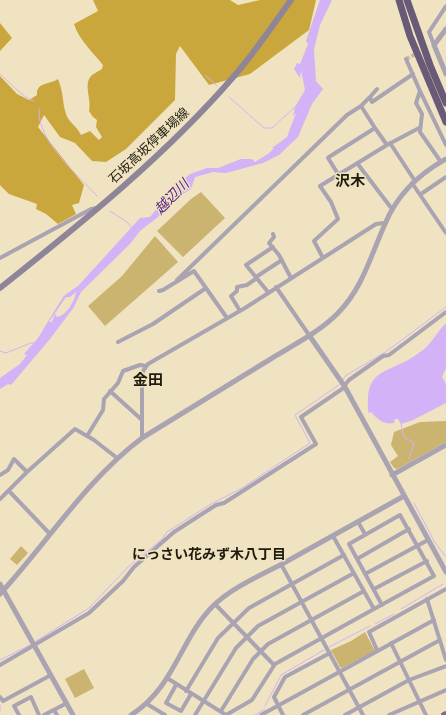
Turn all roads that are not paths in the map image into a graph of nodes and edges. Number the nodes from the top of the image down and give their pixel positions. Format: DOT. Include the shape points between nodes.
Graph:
graph roads {
  1 [pos="291,0"];
  2 [pos="399,0"];
  3 [pos="407,0"];
  4 [pos="446,6"];
  5 [pos="446,29"];
  6 [pos="434,45"];
  7 [pos="406,59"];
  8 [pos="413,74"];
  9 [pos="446,74"];
  10 [pos="377,89"];
  11 [pos="420,90"];
  12 [pos="370,98"];
  13 [pos="446,103"];
  14 [pos="361,106"];
  15 [pos="446,122"];
  16 [pos="375,128"];
  17 [pos="419,128"];
  18 [pos="388,144"];
  19 [pos="446,145"];
  20 [pos="446,159"];
  21 [pos="440,162"];
  22 [pos="357,163"];
  23 [pos="338,174"];
  24 [pos="446,177"];
  25 [pos="414,182"];
  26 [pos="421,194"];
  27 [pos="98,207"];
  28 [pos="392,209"];
  29 [pos="385,223"];
  30 [pos="446,233"];
  31 [pos="273,234"];
  32 [pos="273,247"];
  33 [pos="0,258"];
  34 [pos="323,258"];
  35 [pos="282,260"];
  36 [pos="257,278"];
  37 [pos="291,278"];
  38 [pos="177,280"];
  39 [pos="276,287"];
  40 [pos="0,288"];
  41 [pos="206,288"];
  42 [pos="159,291"];
  43 [pos="268,292"];
  44 [pos="240,311"];
  45 [pos="446,312"];
  46 [pos="226,318"];
  47 [pos="309,336"];
  48 [pos="118,342"];
  49 [pos="146,366"];
  50 [pos="344,386"];
  51 [pos="110,392"];
  52 [pos="142,420"];
  53 [pos="87,436"];
  54 [pos="142,438"];
  55 [pos="446,445"];
  56 [pos="117,458"];
  57 [pos="27,472"];
  58 [pos="0,475"];
  59 [pos="392,475"];
  60 [pos="9,490"];
  61 [pos="404,496"];
  62 [pos="0,499"];
  63 [pos="358,522"];
  64 [pos="409,530"];
  65 [pos="50,534"];
  66 [pos="365,534"];
  67 [pos="333,536"];
  68 [pos="428,540"];
  69 [pos="418,545"];
  70 [pos="344,556"];
  71 [pos="357,559"];
  72 [pos="427,561"];
  73 [pos="280,564"];
  74 [pos="446,572"];
  75 [pos="354,573"];
  76 [pos="365,574"];
  77 [pos="0,584"];
  78 [pos="292,585"];
  79 [pos="374,589"];
  80 [pos="446,590"];
  81 [pos="2,592"];
  82 [pos="364,592"];
  83 [pos="427,599"];
  84 [pos="302,602"];
  85 [pos="215,604"];
  86 [pos="382,604"];
  87 [pos="374,609"];
  88 [pos="434,620"];
  89 [pos="312,621"];
  90 [pos="234,623"];
  91 [pos="247,637"];
  92 [pos="322,638"];
  93 [pos="440,640"];
  94 [pos="390,643"];
  95 [pos="34,646"];
  96 [pos="377,650"];
  97 [pos="261,651"];
  98 [pos="330,653"];
  99 [pos="446,660"];
  100 [pos="401,661"];
  101 [pos="0,665"];
  102 [pos="274,665"];
  103 [pos="446,666"];
  104 [pos="340,672"];
  105 [pos="51,675"];
  106 [pos="167,678"];
  107 [pos="409,680"];
  108 [pos="176,685"];
  109 [pos="349,690"];
  110 [pos="446,690"];
  111 [pos="186,691"];
  112 [pos="191,694"];
  113 [pos="0,697"];
  114 [pos="419,700"];
  115 [pos="203,701"];
  116 [pos="67,703"];
  117 [pos="147,704"];
  118 [pos="278,706"];
  119 [pos="359,707"];
  120 [pos="54,710"];
  121 [pos="221,711"];
  122 [pos="134,714"];
  123 [pos="19,715"];
  124 [pos="39,715"];
  125 [pos="44,715"];
  126 [pos="57,715"];
  127 [pos="73,715"];
  128 [pos="166,715"];
  129 [pos="195,715"];
  130 [pos="263,715"];
  131 [pos="283,715"];
  132 [pos="303,715"];
  133 [pos="345,715"];
  134 [pos="363,715"];
  135 [pos="389,715"];
  136 [pos="426,715"];
  1 -- 27 [label="main road, 石坂高坂停車場線" via="225,86 182,132"];
  2 -- 15 [label="highway" via="410,36"];
  3 -- 13 [label="highway"];
  4 -- 6 [label="street" via="429,32"];
  5 -- 6 [label="street"];
  6 -- 9 [label="street"];
  7 -- 8 [label="street"];
  8 -- 11 [label="street"];
  8 -- 12 [label="street" via="378,99 372,102"];
  10 -- 12 [label="street"];
  11 -- 17 [label="street" via="416,103 422,114"];
  11 -- 19 [label="street"];
  12 -- 14 [label="street"];
  14 -- 16 [label="street"];
  14 -- 38 [label="street" via="347,115"];
  16 -- 18 [label="street"];
  16 -- 23 [label="street" via="328,157"];
  17 -- 18 [label="street"];
  17 -- 21 [label="street"];
  18 -- 22 [label="street"];
  18 -- 25 [label="street"];
  20 -- 21 [label="street"];
  21 -- 25 [label="street"];
  22 -- 23 [label="street"];
  22 -- 28 [label="street"];
  23 -- 34 [label="street" via="320,186 332,202 338,216 336,223 314,241"];
  24 -- 26 [label="street"];
  25 -- 26 [label="street"];
  25 -- 28 [label="street"];
  26 -- 30 [label="street"];
  27 -- 33 [label="street" via="91,208"];
  27 -- 40 [label="main road, 石坂高坂停車場線"];
  28 -- 29 [label="street"];
  29 -- 34 [label="street" via="376,224"];
  29 -- 47 [label="street" via="366,273 352,297 332,319"];
  31 -- 32 [label="street" via="274,237 269,243"];
  32 -- 35 [label="street"];
  32 -- 36 [label="street" via="246,265"];
  34 -- 37 [label="street"];
  35 -- 36 [label="street"];
  35 -- 37 [label="street"];
  36 -- 43 [label="street"];
  36 -- 44 [label="street" via="247,285 237,287 231,296"];
  37 -- 39 [label="street"];
  38 -- 41 [label="street" via="194,271"];
  38 -- 42 [label="street"];
  39 -- 43 [label="street"];
  39 -- 47 [label="street"];
  41 -- 46 [label="street"];
  41 -- 48 [label="street" via="153,324"];
  43 -- 44 [label="street"];
  44 -- 46 [label="street"];
  45 -- 50 [label="street"];
  46 -- 49 [label="street"];
  47 -- 50 [label="street"];
  47 -- 54 [label="street"];
  49 -- 51 [label="street" via="140,365 123,371"];
  49 -- 52 [label="street" via="142,378"];
  50 -- 59 [label="street"];
  50 -- 95 [label="street" via="301,417 316,444 174,532 134,567 89,613"];
  51 -- 52 [label="street"];
  51 -- 53 [label="street" via="104,399 103,410"];
  52 -- 54 [label="street"];
  53 -- 56 [label="street"];
  53 -- 57 [label="street" via="75,429"];
  54 -- 56 [label="street"];
  55 -- 59 [label="street"];
  56 -- 65 [label="street" via="90,485"];
  57 -- 58 [label="street" via="14,459 8,470"];
  57 -- 60 [label="street"];
  59 -- 61 [label="street"];
  60 -- 62 [label="street"];
  60 -- 65 [label="street"];
  61 -- 63 [label="street"];
  61 -- 68 [label="street"];
  63 -- 66 [label="street"];
  63 -- 67 [label="street"];
  64 -- 66 [label="street" via="400,515"];
  64 -- 69 [label="street"];
  64 -- 71 [label="street"];
  65 -- 81 [label="street"];
  66 -- 71 [label="street" via="349,544"];
  67 -- 70 [label="street"];
  67 -- 73 [label="street"];
  68 -- 69 [label="street"];
  68 -- 74 [label="street"];
  69 -- 72 [label="street"];
  69 -- 76 [label="street"];
  70 -- 75 [label="street"];
  70 -- 78 [label="street"];
  71 -- 76 [label="street"];
  72 -- 79 [label="street"];
  72 -- 86 [label="street" via="433,576"];
  73 -- 78 [label="street"];
  73 -- 85 [label="street"];
  75 -- 82 [label="street"];
  75 -- 84 [label="street"];
  76 -- 79 [label="street"];
  77 -- 81 [label="street"];
  78 -- 84 [label="street"];
  78 -- 90 [label="street" via="249,608"];
  79 -- 86 [label="street"];
  80 -- 83 [label="street"];
  81 -- 95 [label="street"];
  82 -- 87 [label="street"];
  82 -- 89 [label="street"];
  83 -- 88 [label="street"];
  83 -- 96 [label="street" via="369,632"];
  84 -- 89 [label="street"];
  84 -- 91 [label="street" via="258,626"];
  85 -- 90 [label="street"];
  85 -- 106 [label="street"];
  86 -- 87 [label="street"];
  87 -- 92 [label="street"];
  88 -- 93 [label="street"];
  88 -- 94 [label="street"];
  89 -- 92 [label="street"];
  89 -- 97 [label="street" via="268,644"];
  90 -- 91 [label="street"];
  90 -- 111 [label="street" via="218,638"];
  91 -- 97 [label="street"];
  91 -- 115 [label="street" via="236,648"];
  92 -- 98 [label="street"];
  92 -- 102 [label="street"];
  93 -- 99 [label="street"];
  93 -- 100 [label="street"];
  94 -- 96 [label="street"];
  94 -- 100 [label="street"];
  95 -- 101 [label="street"];
  95 -- 105 [label="street"];
  96 -- 104 [label="street"];
  97 -- 102 [label="street"];
  97 -- 121 [label="street" via="253,659"];
  98 -- 104 [label="street"];
  98 -- 118 [label="street" via="286,677 274,697"];
  100 -- 107 [label="street"];
  100 -- 109 [label="street"];
  102 -- 121 [label="street" via="252,700 226,715"];
  103 -- 107 [label="street"];
  104 -- 109 [label="street"];
  104 -- 118 [label="street"];
  105 -- 113 [label="street" via="3,702"];
  105 -- 116 [label="street"];
  106 -- 108 [label="street"];
  106 -- 117 [label="street"];
  107 -- 114 [label="street"];
  107 -- 119 [label="street"];
  108 -- 111 [label="street"];
  108 -- 112 [label="street" via="166,703 181,711"];
  109 -- 119 [label="street"];
  109 -- 132 [label="street"];
  110 -- 114 [label="street"];
  111 -- 112 [label="street"];
  112 -- 115 [label="street"];
  114 -- 135 [label="street"];
  114 -- 136 [label="street"];
  115 -- 121 [label="street"];
  115 -- 129 [label="street"];
  116 -- 120 [label="street"];
  116 -- 127 [label="street"];
  117 -- 122 [label="street"];
  117 -- 128 [label="street"];
  118 -- 130 [label="street"];
  118 -- 131 [label="street"];
  119 -- 133 [label="street"];
  119 -- 134 [label="street"];
  120 -- 125 [label="street"];
  120 -- 126 [label="street"];
  123 -- 124 [label="street" via="14,706 31,697"];
}
